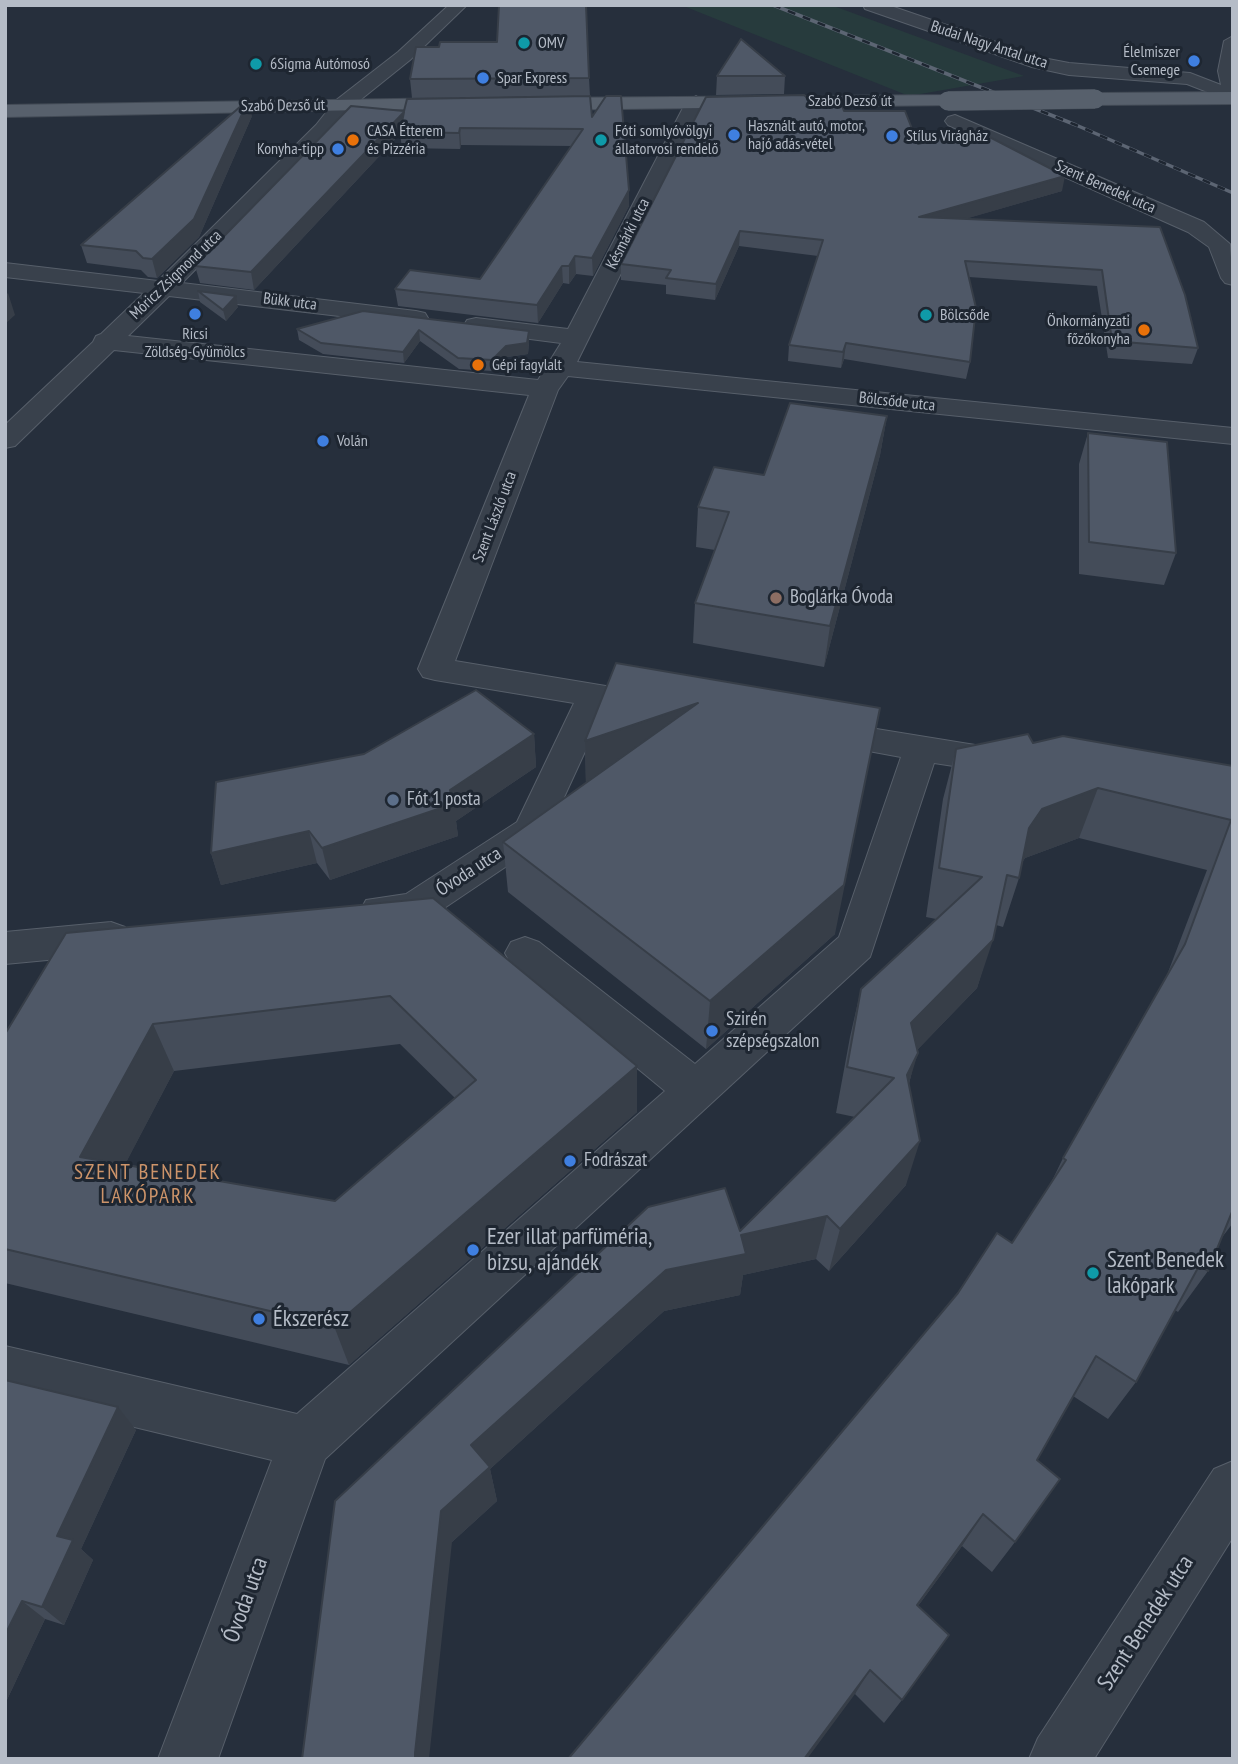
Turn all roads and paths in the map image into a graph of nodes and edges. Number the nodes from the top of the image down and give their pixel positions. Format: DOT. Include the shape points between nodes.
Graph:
graph roads {
  1 [pos="459,5"];
  2 [pos="871,5"];
  3 [pos="910,11"];
  4 [pos="1233,41"];
  5 [pos="1233,95"];
  6 [pos="696,102"];
  7 [pos="479,104"];
  8 [pos="520,104"];
  9 [pos="342,105"];
  10 [pos="5,111"];
  11 [pos="951,111"];
  12 [pos="5,270"];
  13 [pos="1233,278"];
  14 [pos="165,287"];
  15 [pos="575,337"];
  16 [pos="105,341"];
  17 [pos="553,378"];
  18 [pos="1233,436"];
  19 [pos="5,440"];
  20 [pos="594,696"];
  21 [pos="690,711"];
  22 [pos="785,727"];
  23 [pos="921,748"];
  24 [pos="1043,768"];
  25 [pos="346,915"];
  26 [pos="141,935"];
  27 [pos="5,948"];
  28 [pos="525,953"];
  29 [pos="695,1090"];
  30 [pos="5,1371"];
  31 [pos="305,1442"];
  32 [pos="1233,1488"];
  33 [pos="188,1759"];
  34 [pos="1059,1759"];
  1 -- 9 [label="street, Móricz Zsigmond utca"];
  2 -- 3 [label="street, Budai Nagy Antal utca"];
  3 -- 5 [label="street, Budai Nagy Antal utca" via="1054,67 1190,79"];
  4 -- 5 [label="street" via="1227,71"];
  5 -- 11 [label="main road, Szabó Dezső út, bridge" via="1095,99"];
  6 -- 8 [label="main road, Szabó Dezső út"];
  6 -- 11 [label="main road, Szabó Dezső út"];
  6 -- 15 [label="street, Késmárki utca"];
  7 -- 9 [label="main road, Szabó Dezső út"];
  9 -- 10 [label="main road, Szabó Dezső út"];
  9 -- 14 [label="street, Móricz Zsigmond utca"];
  11 -- 13 [label="street, Szent Benedek utca" via="1196,227 1220,244"];
  12 -- 14 [label="street, Bükk utca"];
  14 -- 15 [label="street, Bükk utca"];
  14 -- 16 [label="street, Móricz Zsigmond utca"];
  15 -- 17 [label="street, Késmárki utca"];
  16 -- 17 [label="street"];
  16 -- 19 [label="street, Móricz Zsigmond utca"];
  17 -- 18 [label="street, Bölcsőde utca"];
  17 -- 20 [label="street, Szent László utca" via="435,669"];
  20 -- 21 [label="street"];
  20 -- 25 [label="street, Óvoda utca" via="531,831 414,908"];
  22 -- 23 [label="street"];
  23 -- 24 [label="street"];
  23 -- 29 [label="street, Óvoda utca" via="856,946"];
  26 -- 27 [label="street"];
  28 -- 29 [label="street"];
  29 -- 31 [label="street, Óvoda utca"];
  30 -- 31 [label="street"];
  31 -- 33 [label="street, Óvoda utca"];
  32 -- 34 [label="street, Szent Benedek utca"];
}
